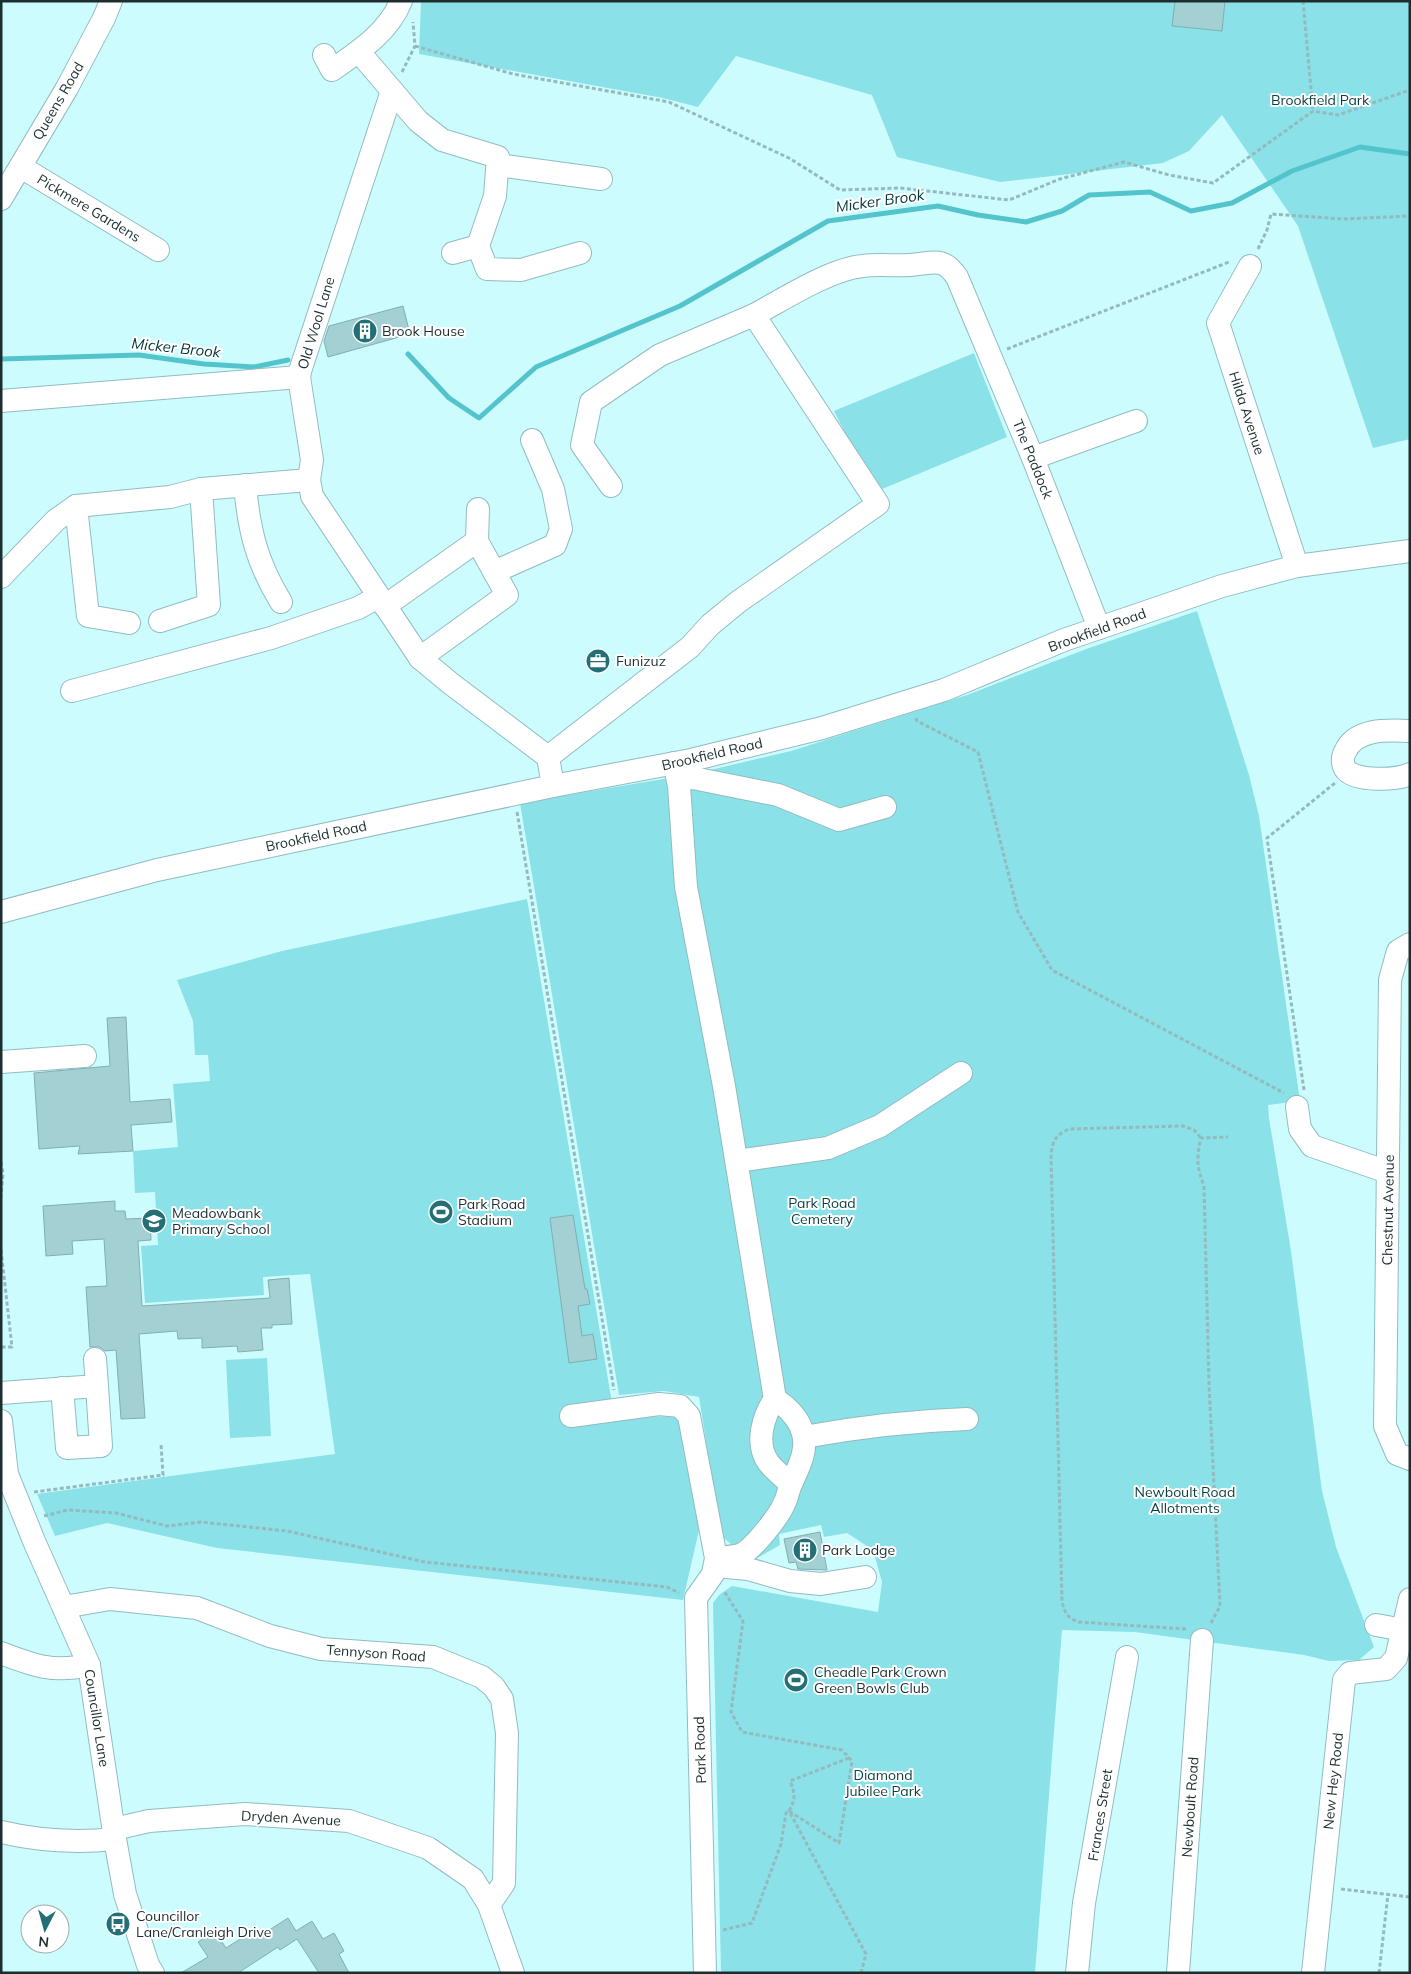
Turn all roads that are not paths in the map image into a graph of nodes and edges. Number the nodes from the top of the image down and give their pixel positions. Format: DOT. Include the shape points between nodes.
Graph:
graph roads {
  1 [pos="110,1"];
  2 [pos="401,1"];
  3 [pos="359,52"];
  4 [pos="324,55"];
  5 [pos="392,91"];
  6 [pos="498,165"];
  7 [pos="20,167"];
  8 [pos="601,179"];
  9 [pos="1,199"];
  10 [pos="478,246"];
  11 [pos="158,250"];
  12 [pos="453,253"];
  13 [pos="580,253"];
  14 [pos="1240,264"];
  15 [pos="754,315"];
  16 [pos="302,367"];
  17 [pos="1,401"];
  18 [pos="1136,421"];
  19 [pos="532,440"];
  20 [pos="1033,458"];
  21 [pos="309,480"];
  22 [pos="244,485"];
  23 [pos="612,486"];
  24 [pos="201,489"];
  25 [pos="76,506"];
  26 [pos="478,509"];
  27 [pos="477,540"];
  28 [pos="1410,551"];
  29 [pos="1297,566"];
  30 [pos="494,572"];
  31 [pos="1,577"];
  32 [pos="281,602"];
  33 [pos="381,602"];
  34 [pos="160,621"];
  35 [pos="129,623"];
  36 [pos="1099,628"];
  37 [pos="420,658"];
  38 [pos="72,691"];
  39 [pos="1410,731"];
  40 [pos="548,758"];
  41 [pos="676,771"];
  42 [pos="1410,774"];
  43 [pos="553,786"];
  44 [pos="885,807"];
  45 [pos="1,912"];
  46 [pos="1404,948"];
  47 [pos="85,1056"];
  48 [pos="1,1062"];
  49 [pos="961,1074"];
  50 [pos="1294,1101"];
  51 [pos="736,1161"];
  52 [pos="1388,1172"];
  53 [pos="95,1359"];
  54 [pos="97,1386"];
  55 [pos="62,1388"];
  56 [pos="1,1393"];
  57 [pos="775,1399"];
  58 [pos="572,1416"];
  59 [pos="966,1419"];
  60 [pos="1,1421"];
  61 [pos="804,1437"];
  62 [pos="1410,1459"];
  63 [pos="4,1474"];
  64 [pos="791,1484"];
  65 [pos="714,1566"];
  66 [pos="866,1577"];
  67 [pos="1410,1599"];
  68 [pos="64,1607"];
  69 [pos="1376,1625"];
  70 [pos="1404,1630"];
  71 [pos="1204,1635"];
  72 [pos="1,1653"];
  73 [pos="1127,1657"];
  74 [pos="89,1665"];
  75 [pos="1,1832"];
  76 [pos="115,1834"];
  77 [pos="489,1905"];
  78 [pos="153,1973"];
  79 [pos="513,1973"];
  80 [pos="705,1973"];
  81 [pos="1077,1973"];
  82 [pos="1178,1973"];
  83 [pos="1314,1973"];
  1 -- 7 [label="street, Queens Road" via="67,88"];
  2 -- 3 [label="street" via="397,12"];
  3 -- 4 [label="street" via="332,70"];
  3 -- 5 [label="street"];
  5 -- 6 [label="street" via="418,121 442,140 498,157"];
  5 -- 16 [label="street, Old Wool Lane"];
  6 -- 8 [label="street"];
  6 -- 10 [label="street" via="495,196"];
  7 -- 9 [label="street, Queens Road"];
  7 -- 11 [label="street, Pickmere Gardens"];
  10 -- 12 [label="street"];
  10 -- 13 [label="street" via="487,269 521,270"];
  14 -- 29 [label="street, Hilda Avenue" via="1218,323"];
  15 -- 20 [label="street, The Paddock" via="835,273 862,266 912,265 932,261 945,264 952,269 963,291"];
  15 -- 23 [label="street" via="660,355 591,402 582,445"];
  15 -- 40 [label="street" via="878,504 738,602 690,647"];
  16 -- 17 [label="street, Old Wool Lane"];
  16 -- 21 [label="street" via="312,460"];
  18 -- 20 [label="street"];
  19 -- 30 [label="street" via="553,489 561,529 554,546"];
  20 -- 36 [label="street, The Paddock"];
  21 -- 22 [label="street"];
  21 -- 33 [label="street" via="312,496"];
  22 -- 24 [label="street"];
  22 -- 32 [label="street" via="258,555"];
  24 -- 25 [label="street" via="170,497"];
  24 -- 34 [label="street" via="209,605"];
  25 -- 31 [label="street" via="56,520"];
  25 -- 35 [label="street" via="88,616"];
  26 -- 27 [label="street"];
  27 -- 30 [label="street"];
  27 -- 33 [label="street"];
  28 -- 29 [label="street, Brookfield Road"];
  29 -- 36 [label="street, Brookfield Road" via="1222,586"];
  30 -- 37 [label="street" via="507,595"];
  33 -- 37 [label="street"];
  33 -- 38 [label="street" via="271,638"];
  36 -- 41 [label="street, Brookfield Road" via="944,690"];
  37 -- 40 [label="street"];
  39 -- 42 [label="street" via="1381,730 1363,735 1348,744 1342,757 1345,769 1354,776 1381,779"];
  40 -- 43 [label="street"];
  41 -- 43 [label="street, Brookfield Road"];
  41 -- 44 [label="street" via="693,778 778,795 839,820"];
  41 -- 51 [label="street" via="686,887"];
  43 -- 45 [label="street, Brookfield Road" via="157,870"];
  46 -- 52 [label="street, Chestnut Avenue" via="1390,980"];
  47 -- 48 [label="street"];
  49 -- 51 [label="street" via="880,1126 828,1148"];
  50 -- 52 [label="street" via="1300,1129 1312,1146"];
  51 -- 57 [label="street"];
  52 -- 62 [label="street, Chestnut Avenue" via="1386,1426 1397,1454"];
  53 -- 54 [label="street"];
  54 -- 55 [label="street"];
  54 -- 55 [label="street" via="102,1446 67,1448"];
  55 -- 56 [label="street"];
  57 -- 61 [label="street" via="793,1414"];
  57 -- 64 [label="street" via="764,1418 762,1444 767,1460"];
  58 -- 65 [label="street" via="659,1404 680,1406 689,1416"];
  59 -- 61 [label="street" via="894,1422"];
  60 -- 63 [label="street, Councillor Lane"];
  61 -- 64 [label="street" via="804,1451"];
  63 -- 68 [label="street, Councillor Lane"];
  64 -- 65 [label="street" via="785,1503 758,1539 742,1554"];
  65 -- 66 [label="street" via="748,1569 790,1581 821,1584"];
  65 -- 80 [label="street, Park Road" via="696,1598"];
  67 -- 70 [label="street, New Hey Road"];
  68 -- 74 [label="street, Councillor Lane"];
  68 -- 77 [label="street, Tennyson Road" via="110,1599 196,1608 270,1636 322,1649 433,1657 494,1686 502,1699 507,1733 504,1883"];
  69 -- 70 [label="street"];
  70 -- 83 [label="street, New Hey Road" via="1396,1658 1386,1669 1350,1673 1344,1680"];
  71 -- 82 [label="street, Newboult Road"];
  72 -- 74 [label="street" via="36,1666 70,1669"];
  73 -- 81 [label="street, Frances Street" via="1084,1904"];
  74 -- 76 [label="street, Councillor Lane"];
  75 -- 76 [label="street, Dryden Avenue" via="82,1842"];
  76 -- 77 [label="street, Dryden Avenue" via="149,1821 245,1814 349,1821 428,1848 473,1880"];
  76 -- 78 [label="street, Councillor Lane" via="125,1894"];
  77 -- 79 [label="street, Dryden Avenue"];
}
